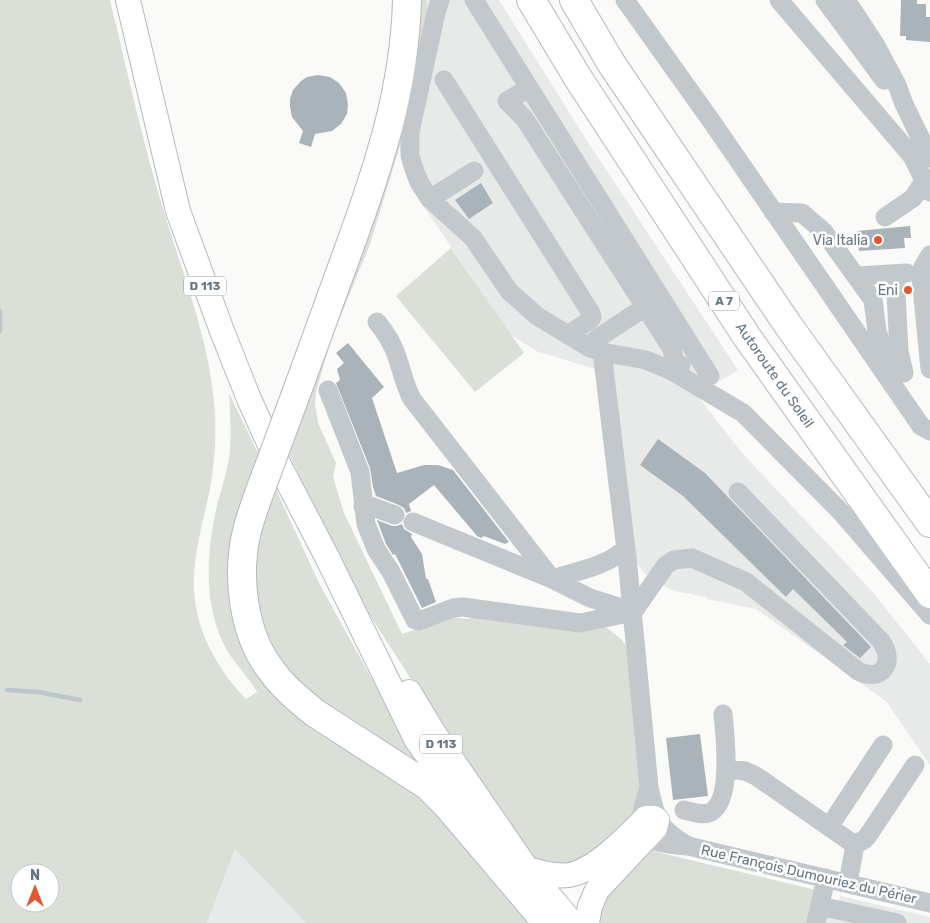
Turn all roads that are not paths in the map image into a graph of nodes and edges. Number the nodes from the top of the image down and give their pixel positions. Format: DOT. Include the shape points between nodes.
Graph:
graph roads {
  1 [pos="128,0"];
  2 [pos="407,0"];
  3 [pos="440,0"];
  4 [pos="474,0"];
  5 [pos="531,0"];
  6 [pos="574,0"];
  7 [pos="625,0"];
  8 [pos="779,0"];
  9 [pos="825,0"];
  10 [pos="846,0"];
  11 [pos="444,80"];
  12 [pos="529,88"];
  13 [pos="904,104"];
  14 [pos="930,158"];
  15 [pos="474,171"];
  16 [pos="927,187"];
  17 [pos="430,199"];
  18 [pos="773,212"];
  19 [pos="886,217"];
  20 [pos="930,255"];
  21 [pos="856,276"];
  22 [pos="645,307"];
  23 [pos="377,322"];
  24 [pos="568,334"];
  25 [pos="595,349"];
  26 [pos="696,355"];
  27 [pos="930,369"];
  28 [pos="672,371"];
  29 [pos="710,376"];
  30 [pos="906,382"];
  31 [pos="328,390"];
  32 [pos="911,409"];
  33 [pos="930,431"];
  34 [pos="738,492"];
  35 [pos="363,507"];
  36 [pos="395,515"];
  37 [pos="413,522"];
  38 [pos="930,523"];
  39 [pos="521,540"];
  40 [pos="627,552"];
  41 [pos="326,556"];
  42 [pos="508,561"];
  43 [pos="552,579"];
  44 [pos="930,594"];
  45 [pos="633,612"];
  46 [pos="930,615"];
  47 [pos="723,714"];
  48 [pos="882,745"];
  49 [pos="915,765"];
  50 [pos="726,769"];
  51 [pos="684,810"];
  52 [pos="649,827"];
  53 [pos="829,827"];
  54 [pos="855,845"];
  55 [pos="528,869"];
  56 [pos="826,878"];
  57 [pos="848,883"];
  58 [pos="930,903"];
  59 [pos="818,914"];
  60 [pos="548,923"];
  61 [pos="572,923"];
  62 [pos="587,923"];
  63 [pos="897,923"];
  1 -- 41 [label="main road, D 113" via="181,220 249,399"];
  2 -- 60 [label="highway, bridge" via="402,66 389,127 360,218 247,531 242,568 245,606 262,656 298,700 428,786"];
  3 -- 17 [label="street" via="410,132 410,156 419,182"];
  4 -- 12 [label="street"];
  5 -- 44 [label="highway, Autoroute du Soleil / A 7" via="578,78 747,337"];
  6 -- 38 [label="highway" via="611,63 788,325"];
  7 -- 18 [label="street"];
  8 -- 16 [label="street" via="912,156"];
  9 -- 13 [label="street"];
  10 -- 13 [label="street" via="875,44"];
  11 -- 24 [label="street" via="591,313 590,320"];
  12 -- 22 [label="street" via="507,100 524,118"];
  12 -- 26 [label="street"];
  13 -- 14 [label="street"];
  15 -- 17 [label="street"];
  16 -- 19 [label="street"];
  17 -- 24 [label="street" via="473,238 509,291 538,316"];
  18 -- 21 [label="street" via="802,213 824,232"];
  18 -- 32 [label="street"];
  20 -- 27 [label="street" via="922,267 921,277"];
  21 -- 30 [label="street" via="873,300 881,344"];
  21 -- 30 [label="street" via="902,273 899,351"];
  22 -- 25 [label="street" via="598,338"];
  22 -- 28 [label="street" via="672,350"];
  23 -- 39 [label="street" via="393,346 412,399"];
  24 -- 25 [label="street"];
  25 -- 28 [label="street" via="646,360"];
  25 -- 40 [label="street"];
  26 -- 28 [label="street"];
  26 -- 29 [label="street"];
  28 -- 46 [label="street" via="754,423 841,512"];
  30 -- 32 [label="street"];
  31 -- 35 [label="street" via="360,472"];
  32 -- 33 [label="street" via="921,426"];
  34 -- 45 [label="street" via="886,647 887,664 882,671 866,675 858,671 746,582 692,558 674,560 666,565"];
  35 -- 36 [label="street" via="370,506"];
  35 -- 45 [label="street" via="376,549 415,620 463,607 580,623"];
  37 -- 42 [label="street"];
  39 -- 42 [label="street"];
  39 -- 43 [label="street"];
  40 -- 43 [label="street"];
  40 -- 45 [label="street"];
  41 -- 55 [label="main road, D 113" via="433,732"];
  41 -- 60 [label="main road, D 113" via="416,738"];
  42 -- 43 [label="street"];
  43 -- 45 [label="street" via="590,598"];
  45 -- 52 [label="street" via="649,787"];
  47 -- 50 [label="street"];
  48 -- 53 [label="street"];
  49 -- 54 [label="street" via="869,834"];
  50 -- 51 [label="street" via="722,793 711,812 702,814"];
  50 -- 53 [label="street" via="756,776"];
  52 -- 55 [label="main road" via="589,869 570,875"];
  52 -- 56 [label="street, Rue François Dumouriez du Périer" via="666,844 688,846"];
  52 -- 62 [label="main road" via="597,890"];
  53 -- 54 [label="street"];
  54 -- 57 [label="street"];
  55 -- 61 [label="main road, D 113"];
  56 -- 57 [label="street, Rue François Dumouriez du Périer"];
  56 -- 59 [label="street"];
  57 -- 58 [label="street, Rue François Dumouriez du Périer"];
  59 -- 63 [label="street"];
}
